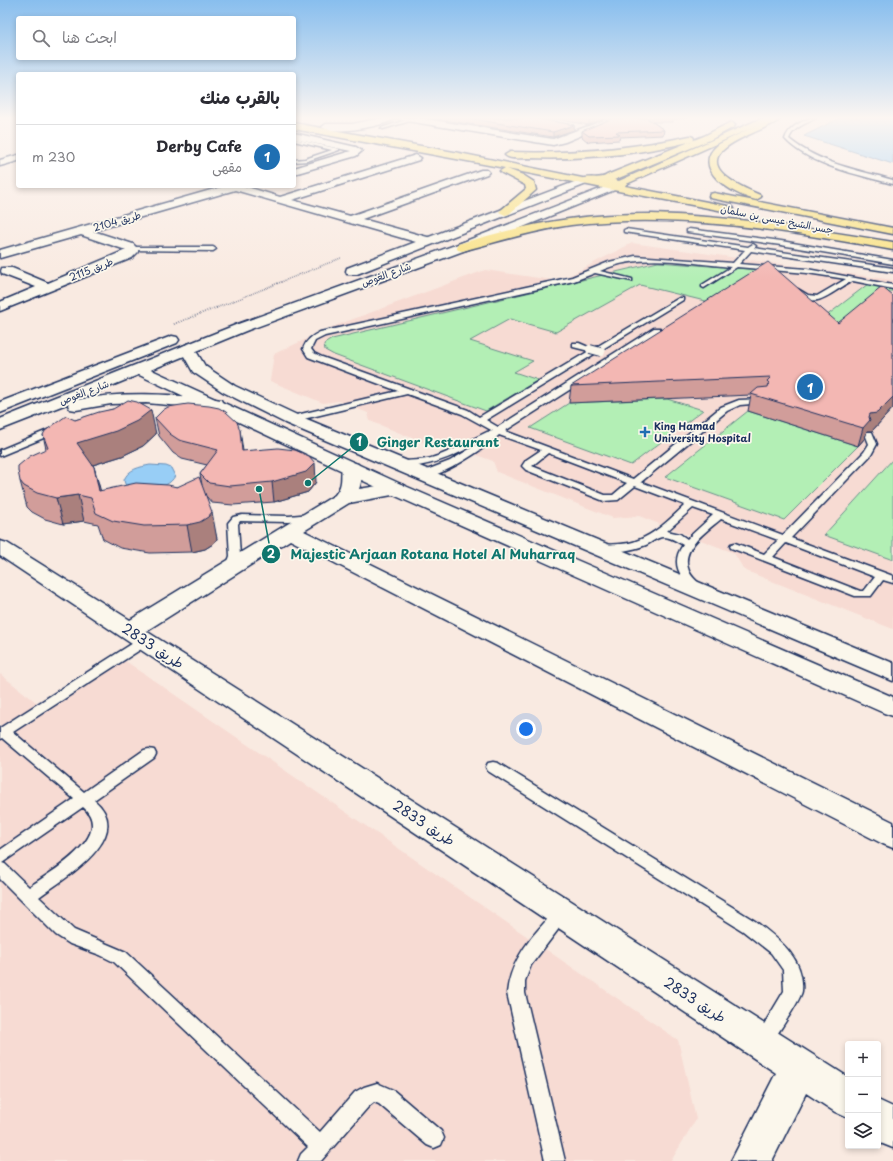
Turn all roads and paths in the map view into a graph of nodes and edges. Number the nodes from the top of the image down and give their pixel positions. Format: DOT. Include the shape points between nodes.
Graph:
graph roads {
  1 [pos="370,172"];
  2 [pos="484,172"];
  3 [pos="508,172"];
  4 [pos="541,172"];
  5 [pos="567,172"];
  6 [pos="629,172"];
  7 [pos="632,172"];
  8 [pos="635,172"];
  9 [pos="716,172"];
  10 [pos="863,172"];
  11 [pos="585,181"];
  12 [pos="613,181"];
  13 [pos="893,182"];
  14 [pos="227,188"];
  15 [pos="241,188"];
  16 [pos="280,200"];
  17 [pos="505,212"];
  18 [pos="352,219"];
  19 [pos="834,219"];
  20 [pos="81,231"];
  21 [pos="626,231"];
  22 [pos="689,231"];
  23 [pos="893,231"];
  24 [pos="893,236"];
  25 [pos="756,239"];
  26 [pos="427,241"];
  27 [pos="893,241"];
  28 [pos="893,246"];
  29 [pos="462,247"];
  30 [pos="132,249"];
  31 [pos="213,249"];
  32 [pos="750,250"];
  33 [pos="0,254"];
  34 [pos="344,257"];
  35 [pos="891,262"];
  36 [pos="735,265"];
  37 [pos="366,266"];
  38 [pos="775,268"];
  39 [pos="891,269"];
  40 [pos="7,271"];
  41 [pos="594,271"];
  42 [pos="337,277"];
  43 [pos="893,278"];
  44 [pos="786,279"];
  45 [pos="854,279"];
  46 [pos="630,280"];
  47 [pos="791,284"];
  48 [pos="704,286"];
  49 [pos="47,287"];
  50 [pos="893,287"];
  51 [pos="681,299"];
  52 [pos="264,305"];
  53 [pos="0,306"];
  54 [pos="213,325"];
  55 [pos="167,327"];
  56 [pos="657,330"];
  57 [pos="186,343"];
  58 [pos="576,345"];
  59 [pos="614,356"];
  60 [pos="141,370"];
  61 [pos="407,391"];
  62 [pos="760,401"];
  63 [pos="215,404"];
  64 [pos="0,408"];
  65 [pos="291,419"];
  66 [pos="480,420"];
  67 [pos="0,426"];
  68 [pos="61,427"];
  69 [pos="498,431"];
  70 [pos="869,434"];
  71 [pos="546,450"];
  72 [pos="0,453"];
  73 [pos="399,465"];
  74 [pos="352,468"];
  75 [pos="422,475"];
  76 [pos="634,484"];
  77 [pos="396,489"];
  78 [pos="342,499"];
  79 [pos="691,505"];
  80 [pos="718,515"];
  81 [pos="312,517"];
  82 [pos="289,532"];
  83 [pos="659,533"];
  84 [pos="785,539"];
  85 [pos="688,544"];
  86 [pos="0,546"];
  87 [pos="590,546"];
  88 [pos="735,546"];
  89 [pos="766,558"];
  90 [pos="232,567"];
  91 [pos="881,576"];
  92 [pos="893,580"];
  93 [pos="705,594"];
  94 [pos="137,636"];
  95 [pos="893,673"];
  96 [pos="893,708"];
  97 [pos="2,733"];
  98 [pos="149,754"];
  99 [pos="493,767"];
  100 [pos="84,800"];
  101 [pos="893,836"];
  102 [pos="0,858"];
  103 [pos="0,869"];
  104 [pos="28,897"];
  105 [pos="562,913"];
  106 [pos="762,1043"];
  107 [pos="799,1067"];
  108 [pos="845,1097"];
  109 [pos="881,1121"];
  110 [pos="893,1128"];
  111 [pos="434,1138"];
  112 [pos="321,1146"];
  113 [pos="308,1161"];
  114 [pos="555,1161"];
  115 [pos="751,1161"];
  1 -- 16 [label="street"];
  2 -- 18 [label="street"];
  3 -- 17 [label="main road" via="530,184 531,190"];
  4 -- 11 [label="main road"];
  5 -- 12 [label="main road"];
  6 -- 12 [label="main road, شارع الغوص"];
  7 -- 12 [label="main road"];
  8 -- 12 [label="main road, شارع الغوص"];
  9 -- 19 [label="main road" via="727,183 761,199"];
  10 -- 13 [label="lane"];
  11 -- 12 [label="main road"];
  11 -- 12 [label="main road, شارع الغوص"];
  11 -- 17 [label="street, شارع الغوص"];
  12 -- 19 [label="main road, جسر الشيخ عيسى بن سلمان"];
  12 -- 24 [label="main road"];
  12 -- 27 [label="main road, جسر الشيخ عيسى بن سلمان"];
  12 -- 29 [label="street, شارع الغوص"];
  14 -- 20 [label="street, طريق 2104"];
  15 -- 16 [label="street, طريق 2104"];
  16 -- 18 [label="street, طريق 2104"];
  17 -- 26 [label="street, شارع الغوص"];
  18 -- 26 [label="street, طريق 2104"];
  19 -- 23 [label="main road, جسر الشيخ عيسى بن سلمان"];
  20 -- 30 [label="street, طريق 2115"];
  20 -- 33 [label="street, طريق 2104"];
  21 -- 32 [label="lane"];
  22 -- 25 [label="lane"];
  25 -- 32 [label="lane"];
  25 -- 35 [label="lane"];
  26 -- 37 [label="street, شارع الغوص"];
  28 -- 29 [label="main road" via="733,221 666,217 571,222 518,232"];
  29 -- 57 [label="street, شارع الغوص" via="313,301"];
  30 -- 31 [label="lane, طريق 2115"];
  30 -- 49 [label="street, طريق 2115" via="128,255"];
  32 -- 36 [label="lane"];
  32 -- 39 [label="lane"];
  34 -- 55 [label="path"];
  35 -- 39 [label="lane"];
  36 -- 38 [label="lane"];
  36 -- 41 [label="lane" via="635,258 611,263"];
  36 -- 48 [label="lane"];
  37 -- 42 [label="street, شارع الغوص"];
  37 -- 60 [label="street" via="154,355 145,362"];
  38 -- 44 [label="lane"];
  38 -- 45 [label="lane"];
  39 -- 43 [label="lane"];
  40 -- 49 [label="street"];
  41 -- 46 [label="lane"];
  41 -- 61 [label="lane" via="570,280 334,331 314,338 308,344 307,349 311,355 319,359"];
  45 -- 47 [label="lane" via="840,283 817,299 804,297"];
  45 -- 50 [label="lane"];
  49 -- 53 [label="street, طريق 2115"];
  51 -- 66 [label="lane"];
  52 -- 54 [label="street"];
  56 -- 59 [label="lane"];
  57 -- 60 [label="street, شارع الغوص"];
  57 -- 64 [label="street, شارع الغوص"];
  57 -- 65 [label="street" via="199,369 229,389"];
  58 -- 59 [label="lane, bridge"];
  59 -- 69 [label="lane"];
  60 -- 63 [label="street"];
  60 -- 67 [label="street, شارع الغوص"];
  61 -- 65 [label="lane"];
  61 -- 66 [label="lane"];
  62 -- 76 [label="lane" via="739,403 724,409"];
  63 -- 67 [label="street" via="133,397 91,401"];
  63 -- 74 [label="street"];
  65 -- 73 [label="street"];
  66 -- 69 [label="lane"];
  68 -- 72 [label="lane"];
  69 -- 71 [label="lane"];
  69 -- 73 [label="lane" via="441,458"];
  69 -- 75 [label="lane" via="462,459"];
  70 -- 84 [label="lane" via="873,444 868,453"];
  71 -- 76 [label="lane"];
  71 -- 76 [label="lane" via="527,466 608,499 617,497"];
  73 -- 75 [label="street"];
  74 -- 75 [label="street" via="386,474"];
  74 -- 77 [label="street"];
  74 -- 78 [label="street" via="353,483"];
  75 -- 87 [label="street"];
  76 -- 79 [label="lane"];
  77 -- 78 [label="street" via="368,492"];
  77 -- 96 [label="street"];
  78 -- 81 [label="street"];
  79 -- 80 [label="lane"];
  79 -- 83 [label="lane"];
  80 -- 84 [label="lane"];
  80 -- 85 [label="lane"];
  81 -- 82 [label="street"];
  81 -- 90 [label="lane" via="237,519 233,523 235,556"];
  82 -- 90 [label="street"];
  82 -- 101 [label="street"];
  83 -- 85 [label="lane" via="676,536"];
  83 -- 87 [label="lane" via="644,543 632,546"];
  84 -- 89 [label="lane"];
  84 -- 91 [label="lane"];
  85 -- 93 [label="lane" via="681,558 682,568 686,577"];
  86 -- 94 [label="street, طريق 2833"];
  87 -- 93 [label="street"];
  88 -- 89 [label="lane"];
  89 -- 91 [label="lane" via="859,594 866,594"];
  90 -- 94 [label="street"];
  91 -- 92 [label="lane"];
  93 -- 95 [label="street"];
  94 -- 97 [label="lane"];
  94 -- 105 [label="street, طريق 2833"];
  97 -- 100 [label="lane"];
  98 -- 100 [label="lane"];
  99 -- 106 [label="lane" via="749,926 777,948 791,968 793,992"];
  100 -- 102 [label="lane"];
  100 -- 104 [label="lane" via="96,810 100,818 100,829 96,839 78,860"];
  103 -- 104 [label="lane"];
  104 -- 112 [label="lane" via="70,936 120,957"];
  105 -- 106 [label="street, طريق 2833"];
  105 -- 114 [label="lane" via="522,964 516,983 516,993"];
  106 -- 107 [label="street, طريق 2833"];
  107 -- 108 [label="street, طريق 2833"];
  107 -- 115 [label="street"];
  109 -- 110 [label="street"];
  111 -- 112 [label="lane" via="386,1096 374,1092 362,1099"];
  112 -- 113 [label="lane"];
}
